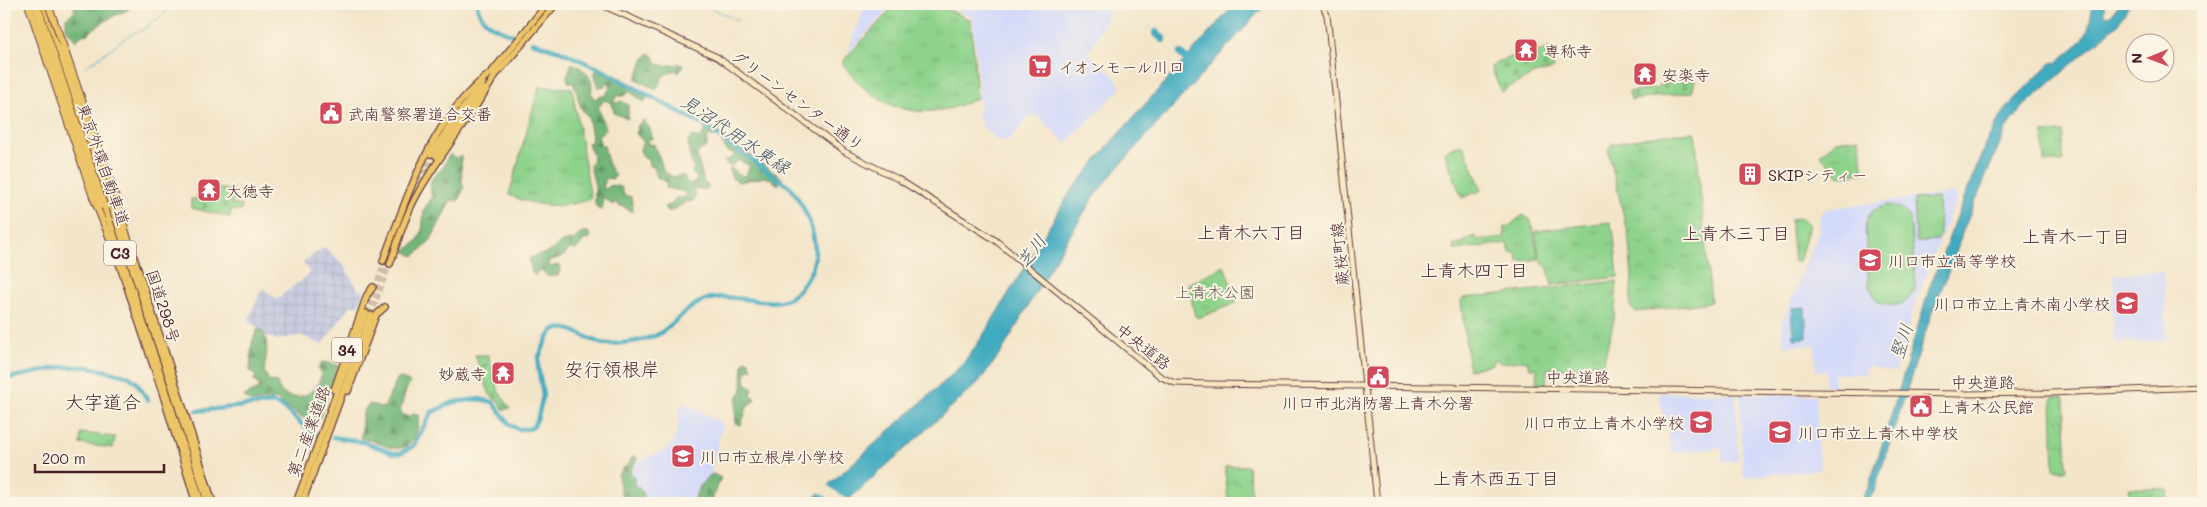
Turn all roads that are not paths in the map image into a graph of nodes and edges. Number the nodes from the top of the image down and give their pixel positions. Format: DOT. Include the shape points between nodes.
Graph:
graph roads {
  1 [pos="28,4"];
  2 [pos="35,4"];
  3 [pos="44,4"];
  4 [pos="49,4"];
  5 [pos="547,4"];
  6 [pos="556,4"];
  7 [pos="600,4"];
  8 [pos="1322,4"];
  9 [pos="494,73"];
  10 [pos="434,155"];
  11 [pos="1001,244"];
  12 [pos="131,249"];
  13 [pos="116,254"];
  14 [pos="383,261"];
  15 [pos="390,264"];
  16 [pos="373,287"];
  17 [pos="384,307"];
  18 [pos="1365,386"];
  19 [pos="2203,387"];
  20 [pos="338,410"];
  21 [pos="328,416"];
  22 [pos="195,503"];
  23 [pos="201,503"];
  24 [pos="208,503"];
  25 [pos="214,503"];
  26 [pos="296,503"];
  27 [pos="302,503"];
  28 [pos="1377,503"];
  1 -- 13 [label="highway" via="93,197"];
  2 -- 13 [label="main road, 国道298号"];
  2 -- 23 [label="highway, 東京外環自動車道 / C3"];
  3 -- 24 [label="highway, 東京外環自動車道 / C3"];
  4 -- 12 [label="main road, 国道298号"];
  4 -- 12 [label="highway, bridge"];
  5 -- 9 [label="main road"];
  6 -- 9 [label="main road"];
  7 -- 11 [label="main road, グリーンセンター通り" via="717,57 845,152 909,186"];
  8 -- 18 [label="main road, 蕨桜町線" via="1327,16"];
  9 -- 10 [label="main road" via="456,116"];
  9 -- 14 [label="main road" via="480,80 427,150"];
  9 -- 15 [label="main road" via="486,93 418,193"];
  11 -- 18 [label="main road, 中央道路" via="1168,381"];
  12 -- 25 [label="main road, 国道298号"];
  13 -- 22 [label="main road, 国道298号"];
  16 -- 21 [label="main road, 34" via="339,372"];
  17 -- 20 [label="main road, 34" via="376,315"];
  18 -- 19 [label="main road, 中央道路" via="2032,394"];
  18 -- 28 [label="main road, 蕨桜町線"];
  20 -- 21 [label="main road, 第二産業道路 / 34" via="369,314"];
  20 -- 27 [label="main road, 第二産業道路 / 34"];
  21 -- 26 [label="main road, 第二産業道路 / 34"];
}
